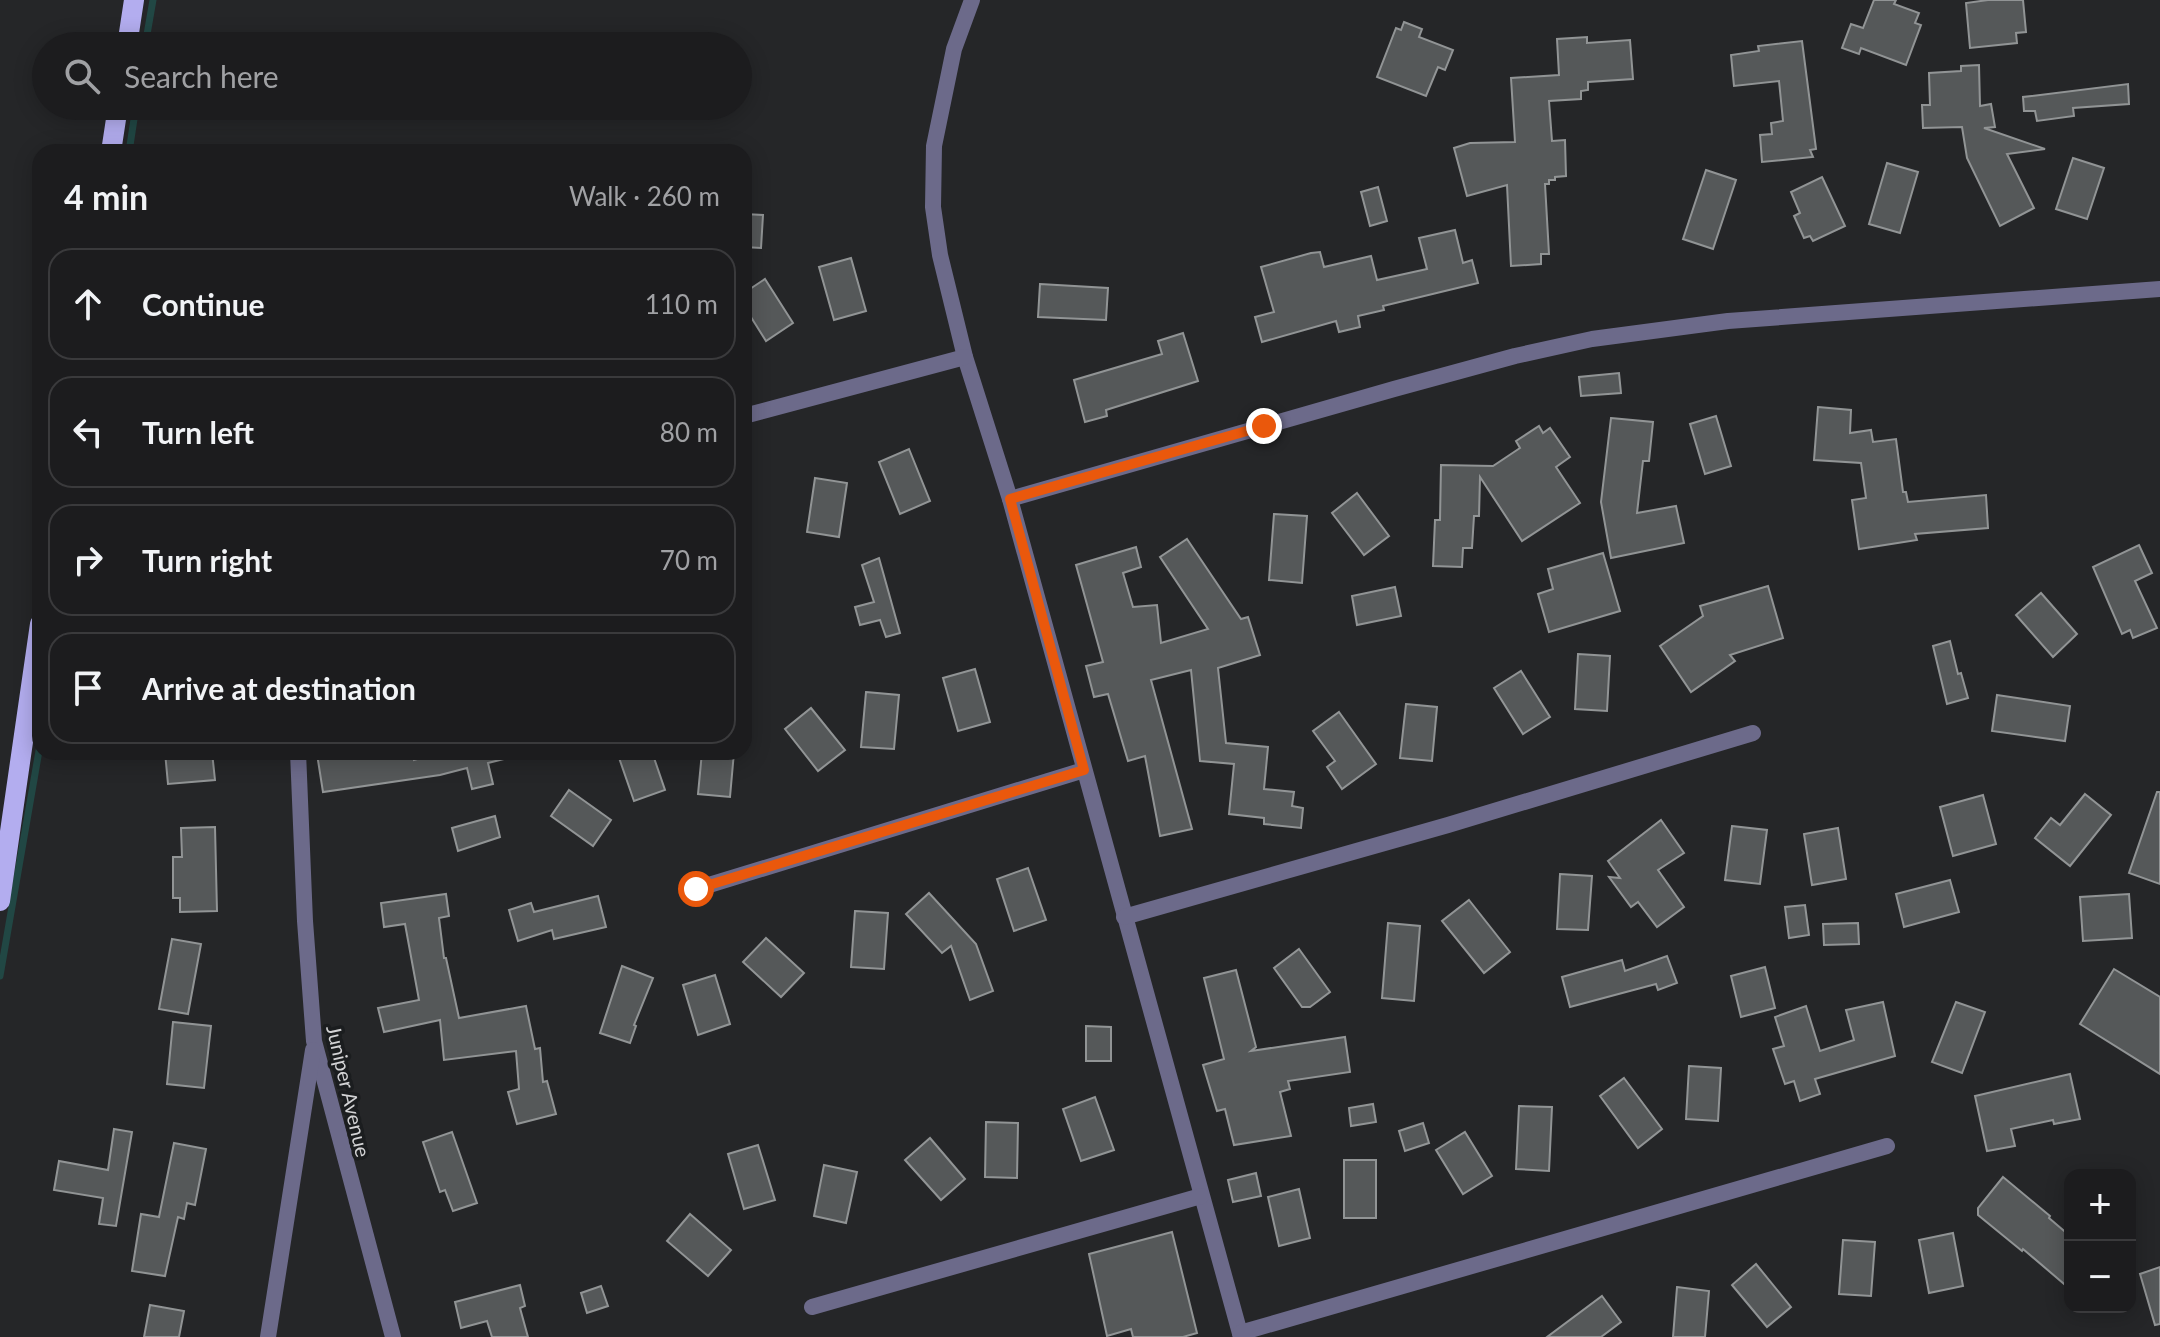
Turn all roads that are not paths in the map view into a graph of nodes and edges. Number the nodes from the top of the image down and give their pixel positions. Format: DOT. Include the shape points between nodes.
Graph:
graph roads {
  1 [pos="134,0"];
  2 [pos="972,0"];
  3 [pos="129,32"];
  4 [pos="116,120"];
  5 [pos="112,144"];
  6 [pos="2160,289"];
  7 [pos="965,357"];
  8 [pos="752,414"];
  9 [pos="1010,499"];
  10 [pos="32,679"];
  11 [pos="1753,733"];
  12 [pos="298,760"];
  13 [pos="1084,770"];
  14 [pos="696,889"];
  15 [pos="0,901"];
  16 [pos="1124,917"];
  17 [pos="314,1041"];
  18 [pos="1887,1146"];
  19 [pos="1201,1196"];
  20 [pos="812,1307"];
  21 [pos="1240,1335"];
  22 [pos="268,1337"];
  23 [pos="393,1337"];
  1 -- 3 [label="main road"];
  2 -- 7 [label="street" via="954,49 934,146 933,192 940,255"];
  4 -- 5 [label="main road"];
  6 -- 9 [label="street" via="1728,321 1592,339 1394,389"];
  7 -- 8 [label="street"];
  7 -- 9 [label="street"];
  9 -- 13 [label="street"];
  10 -- 15 [label="main road"];
  11 -- 16 [label="street"];
  12 -- 17 [label="street, Juniper Avenue"];
  13 -- 14 [label="street"];
  13 -- 16 [label="street"];
  16 -- 19 [label="street"];
  17 -- 22 [label="street"];
  17 -- 23 [label="street, Juniper Avenue"];
  18 -- 21 [label="street"];
  19 -- 20 [label="street"];
  19 -- 21 [label="street"];
}
